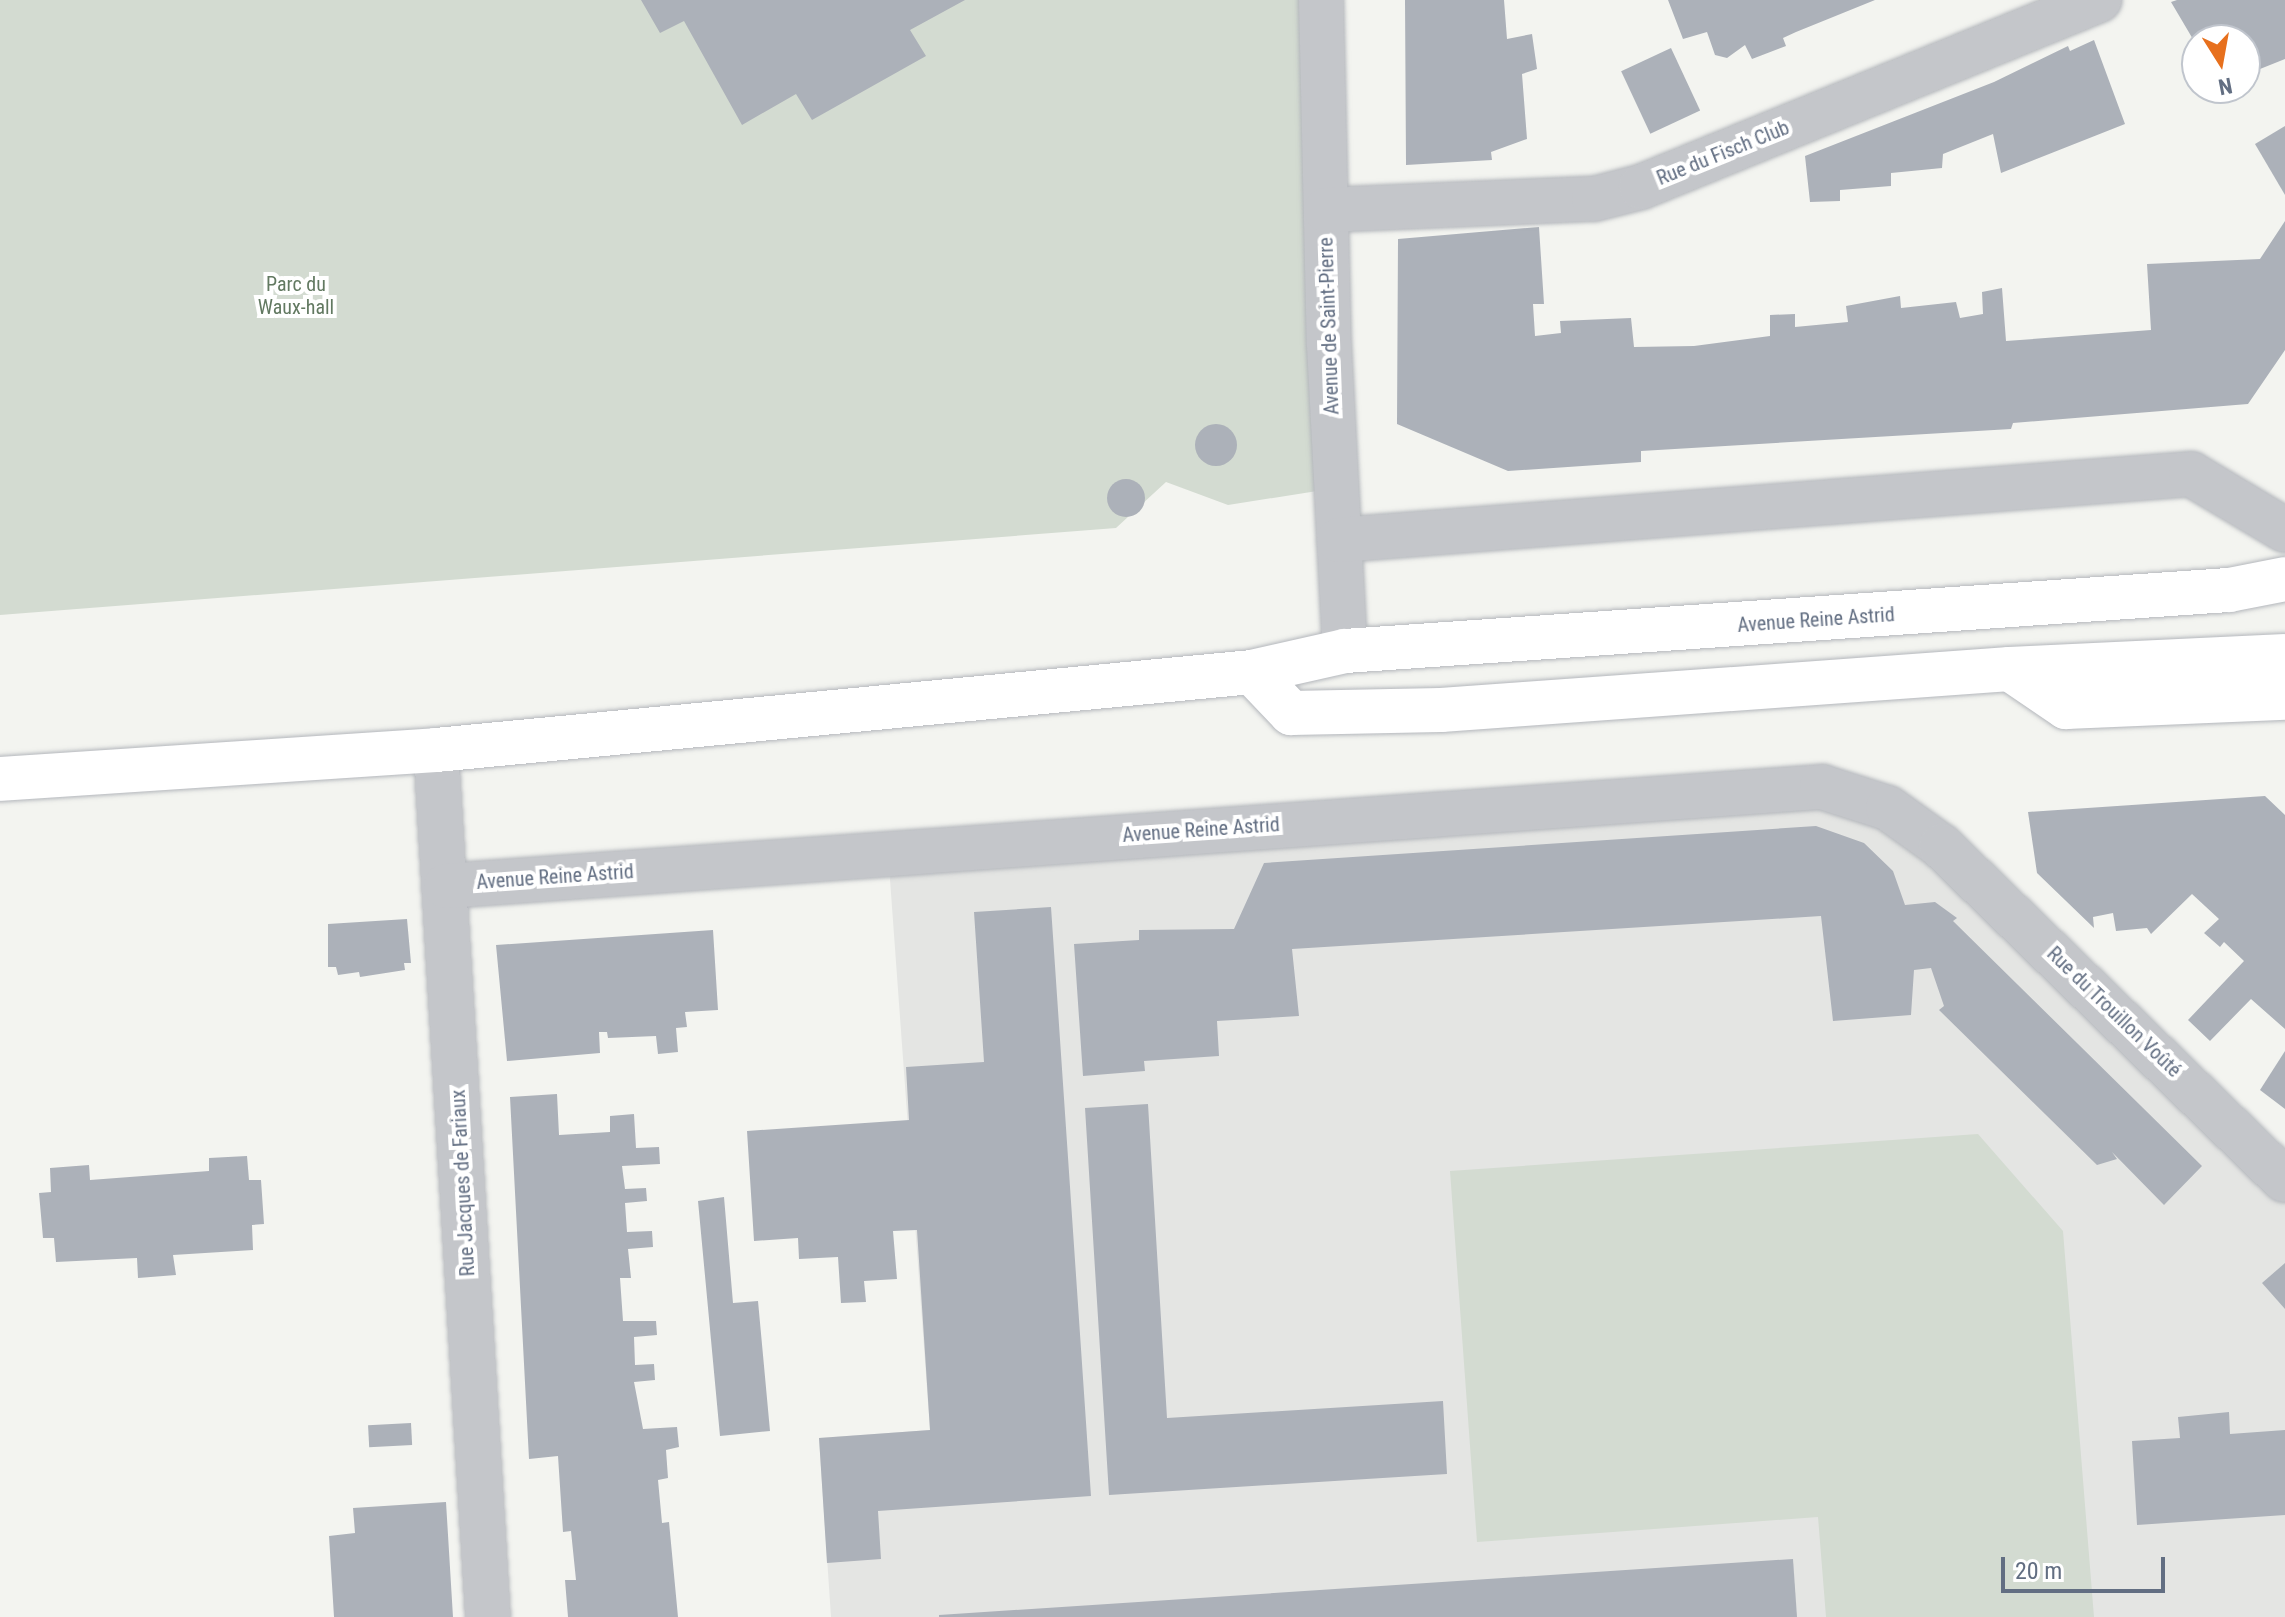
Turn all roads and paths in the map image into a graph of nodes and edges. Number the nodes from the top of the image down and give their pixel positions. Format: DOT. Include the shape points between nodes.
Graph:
graph roads {
  1 [pos="1321,0"];
  2 [pos="2099,0"];
  3 [pos="1326,210"];
  4 [pos="2285,530"];
  5 [pos="1339,540"];
  6 [pos="2285,579"];
  7 [pos="1345,651"];
  8 [pos="2272,656"];
  9 [pos="2010,669"];
  10 [pos="1252,672"];
  11 [pos="2285,698"];
  12 [pos="436,750"];
  13 [pos="0,779"];
  14 [pos="1941,846"];
  15 [pos="446,886"];
  16 [pos="2285,1180"];
  17 [pos="488,1617"];
  1 -- 3 [label="street, Avenue de Saint-Pierre"];
  2 -- 3 [label="street, Rue du Fisch Club" via="1641,187 1594,199"];
  3 -- 5 [label="street, Avenue de Saint-Pierre"];
  4 -- 5 [label="street" via="2191,474"];
  5 -- 7 [label="street, Avenue de Saint-Pierre"];
  6 -- 7 [label="main road, Avenue Reine Astrid" via="2229,590"];
  7 -- 10 [label="main road, Avenue Reine Astrid"];
  8 -- 9 [label="main road"];
  9 -- 10 [label="main road" via="1441,710 1291,713"];
  9 -- 11 [label="main road" via="2066,707"];
  10 -- 12 [label="main road, Avenue Reine Astrid"];
  12 -- 13 [label="main road, Avenue Reine Astrid"];
  12 -- 15 [label="street, Rue Jacques de Fariaux"];
  14 -- 15 [label="street, Avenue Reine Astrid" via="1888,808 1822,787"];
  14 -- 16 [label="street, Rue du Trouillon Voûté"];
  15 -- 17 [label="street, Rue Jacques de Fariaux"];
}
